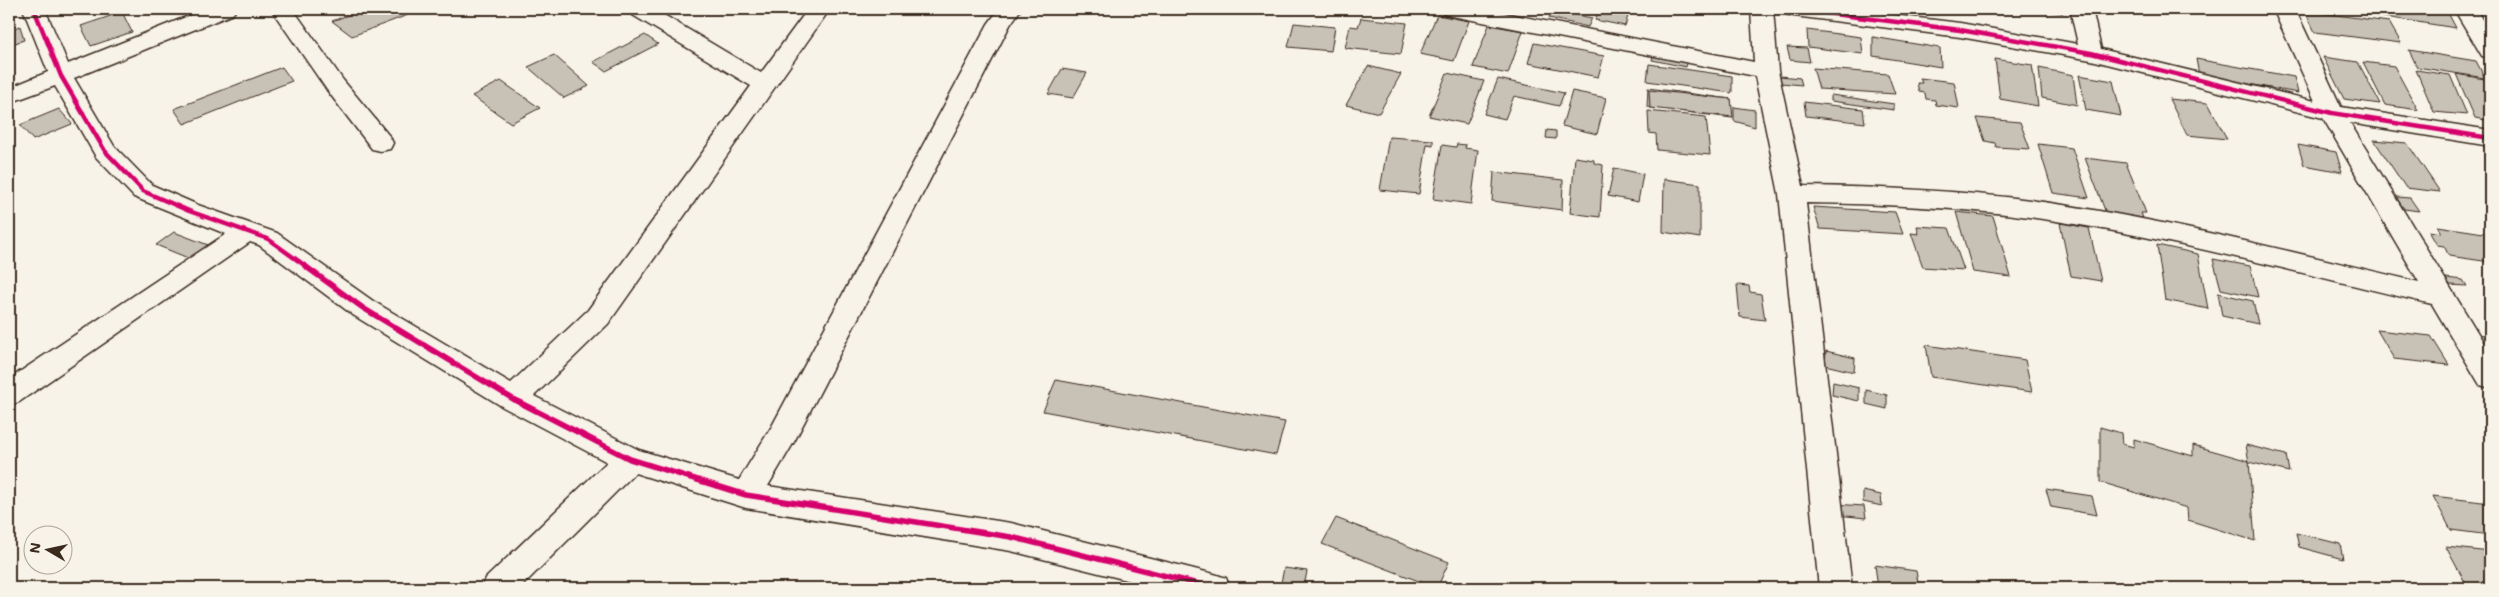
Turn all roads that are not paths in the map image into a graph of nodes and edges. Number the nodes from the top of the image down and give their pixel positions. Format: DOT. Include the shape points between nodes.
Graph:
graph roads {
  1 [pos="34,9"];
  2 [pos="224,9"];
  3 [pos="282,9"];
  4 [pos="639,9"];
  5 [pos="819,9"];
  6 [pos="1010,9"];
  7 [pos="1452,9"];
  8 [pos="1762,9"];
  9 [pos="1794,9"];
  10 [pos="2081,9"];
  11 [pos="2284,9"];
  12 [pos="2464,9"];
  13 [pos="1544,17"];
  14 [pos="1957,19"];
  15 [pos="2490,51"];
  16 [pos="2091,52"];
  17 [pos="1766,71"];
  18 [pos="61,76"];
  19 [pos="764,84"];
  20 [pos="9,96"];
  21 [pos="2332,113"];
  22 [pos="2490,138"];
  23 [pos="381,143"];
  24 [pos="1792,194"];
  25 [pos="247,232"];
  26 [pos="2443,297"];
  27 [pos="2490,377"];
  28 [pos="9,394"];
  29 [pos="513,399"];
  30 [pos="630,459"];
  31 [pos="746,495"];
  32 [pos="498,588"];
  33 [pos="1214,588"];
  34 [pos="1835,588"];
  1 -- 18 [label="street"];
  2 -- 18 [label="street"];
  3 -- 23 [label="street" via="335,86"];
  4 -- 19 [label="street"];
  5 -- 19 [label="street"];
  6 -- 31 [label="street" via="999,24 783,434"];
  7 -- 13 [label="street"];
  8 -- 17 [label="street"];
  9 -- 14 [label="street"];
  10 -- 16 [label="street"];
  11 -- 21 [label="street"];
  12 -- 15 [label="street"];
  13 -- 17 [label="street"];
  14 -- 16 [label="street"];
  16 -- 21 [label="street"];
  17 -- 24 [label="street"];
  18 -- 20 [label="street"];
  18 -- 25 [label="street" via="105,151 143,191"];
  19 -- 29 [label="street" via="598,317"];
  21 -- 22 [label="street"];
  21 -- 26 [label="street"];
  24 -- 26 [label="street" via="1941,200 2062,214 2207,242"];
  24 -- 34 [label="street"];
  25 -- 28 [label="street"];
  25 -- 29 [label="street" via="268,238 363,308"];
  26 -- 27 [label="street"];
  29 -- 30 [label="street"];
  30 -- 31 [label="street"];
  30 -- 32 [label="street"];
  31 -- 33 [label="street" via="1011,538"];
}
